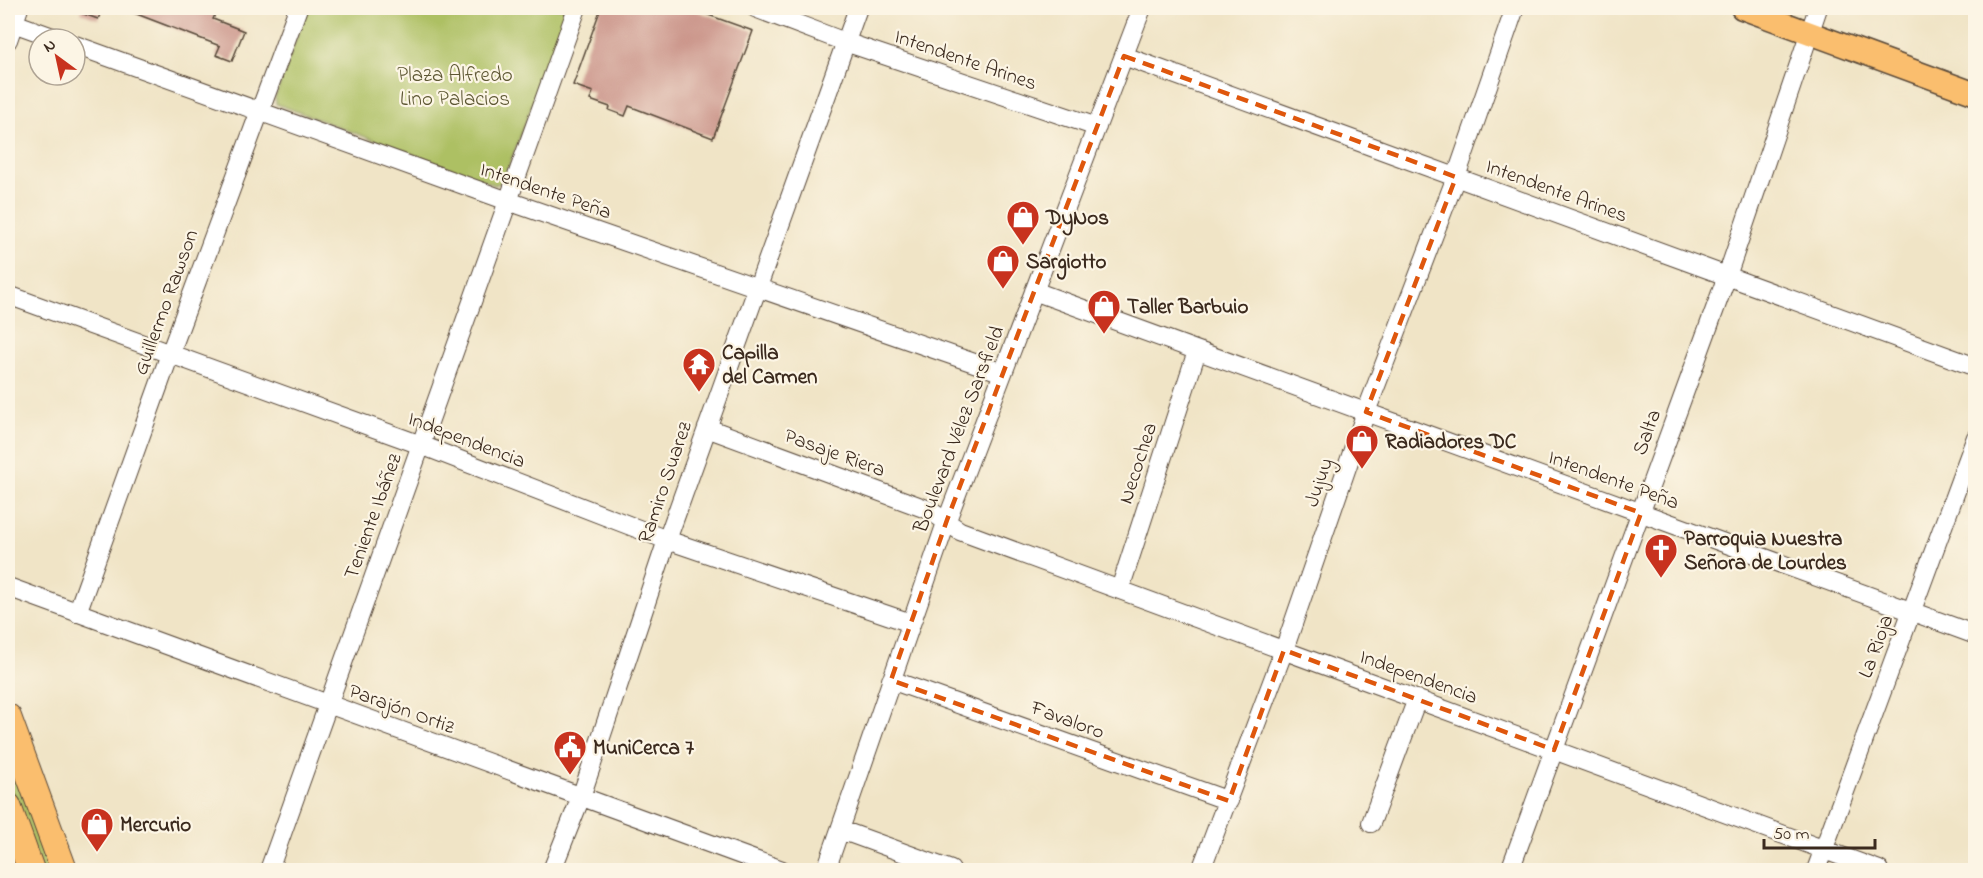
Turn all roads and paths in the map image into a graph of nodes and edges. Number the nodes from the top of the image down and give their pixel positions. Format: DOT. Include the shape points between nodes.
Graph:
graph roads {
  1 [pos="298,8"];
  2 [pos="577,8"];
  3 [pos="755,8"];
  4 [pos="858,8"];
  5 [pos="1142,8"];
  6 [pos="1515,8"];
  7 [pos="1742,8"];
  8 [pos="1818,8"];
  9 [pos="12,23"];
  10 [pos="27,28"];
  11 [pos="1809,32"];
  12 [pos="845,42"];
  13 [pos="87,49"];
  14 [pos="1124,56"];
  15 [pos="1976,94"];
  16 [pos="259,111"];
  17 [pos="1096,127"];
  18 [pos="1456,177"];
  19 [pos="508,201"];
  20 [pos="1727,276"];
  21 [pos="758,287"];
  22 [pos="1034,291"];
  23 [pos="8,295"];
  24 [pos="1197,351"];
  25 [pos="170,354"];
  26 [pos="1976,367"];
  27 [pos="1003,373"];
  28 [pos="1366,412"];
  29 [pos="707,429"];
  30 [pos="1976,437"];
  31 [pos="421,445"];
  32 [pos="1641,513"];
  33 [pos="947,520"];
  34 [pos="667,540"];
  35 [pos="8,587"];
  36 [pos="1120,590"];
  37 [pos="1911,611"];
  38 [pos="77,613"];
  39 [pos="911,622"];
  40 [pos="1976,635"];
  41 [pos="1284,650"];
  42 [pos="891,680"];
  43 [pos="1417,699"];
  44 [pos="329,705"];
  45 [pos="8,717"];
  46 [pos="1554,750"];
  47 [pos="581,797"];
  48 [pos="1229,801"];
  49 [pos="8,806"];
  50 [pos="1371,823"];
  51 [pos="841,830"];
  52 [pos="1824,850"];
  53 [pos="32,870"];
  54 [pos="64,870"];
  55 [pos="269,870"];
  56 [pos="552,870"];
  57 [pos="782,870"];
  58 [pos="826,870"];
  59 [pos="951,870"];
  60 [pos="1201,870"];
  61 [pos="1510,870"];
  62 [pos="1816,870"];
  63 [pos="1879,870"];
  1 -- 16 [label="street, Guillermo Rawson"];
  2 -- 19 [label="street, Teniente Ibáñez"];
  3 -- 12 [label="street, Intendente Arines"];
  4 -- 12 [label="street, Ramiro Suarez"];
  5 -- 14 [label="street, Boulevard Vélez Sarsfield"];
  6 -- 18 [label="street, Jujuy"];
  7 -- 11 [label="main road"];
  8 -- 11 [label="street, Salta"];
  9 -- 10 [label="street"];
  11 -- 15 [label="main road"];
  11 -- 20 [label="street, Salta"];
  12 -- 17 [label="street, Intendente Arines"];
  12 -- 21 [label="street, Ramiro Suarez"];
  13 -- 16 [label="street, Intendente Peña"];
  14 -- 17 [label="street, Boulevard Vélez Sarsfield"];
  14 -- 18 [label="street, Intendente Arines"];
  16 -- 19 [label="street, Intendente Peña"];
  16 -- 25 [label="street, Guillermo Rawson"];
  17 -- 22 [label="street, Boulevard Vélez Sarsfield"];
  18 -- 20 [label="street, Intendente Arines"];
  18 -- 28 [label="street, Jujuy"];
  19 -- 21 [label="street, Intendente Peña"];
  19 -- 31 [label="street, Teniente Ibáñez"];
  20 -- 26 [label="street, Intendente Arines"];
  20 -- 32 [label="street, Salta"];
  21 -- 27 [label="street, Intendente Peña"];
  21 -- 29 [label="street, Ramiro Suarez"];
  22 -- 24 [label="street, Intendente Peña"];
  22 -- 27 [label="street, Boulevard Vélez Sarsfield"];
  23 -- 25 [label="street, Independencia"];
  24 -- 28 [label="street, Intendente Peña"];
  24 -- 36 [label="street, Necochea"];
  25 -- 31 [label="street, Independencia"];
  25 -- 38 [label="street, Guillermo Rawson"];
  27 -- 33 [label="street, Boulevard Vélez Sarsfield"];
  28 -- 32 [label="street, Intendente Peña"];
  28 -- 41 [label="street, Jujuy"];
  29 -- 33 [label="street, Pasaje Riera"];
  29 -- 34 [label="street, Ramiro Suarez"];
  30 -- 37 [label="street, La Rioja"];
  31 -- 34 [label="street, Independencia"];
  31 -- 44 [label="street, Teniente Ibáñez"];
  32 -- 37 [label="street, Intendente Peña"];
  32 -- 46 [label="street, Salta"];
  33 -- 36 [label="street, Independencia" via="960,531"];
  33 -- 39 [label="street, Boulevard Vélez Sarsfield"];
  34 -- 39 [label="street, Independencia"];
  34 -- 47 [label="street, Ramiro Suarez"];
  35 -- 38 [label="street, Parajón Ortiz"];
  36 -- 41 [label="street, Independencia"];
  37 -- 40 [label="street, Intendente Peña"];
  37 -- 52 [label="street, La Rioja"];
  38 -- 44 [label="street, Parajón Ortiz"];
  39 -- 42 [label="street, Boulevard Vélez Sarsfield"];
  41 -- 43 [label="street, Independencia"];
  41 -- 48 [label="street, Jujuy"];
  42 -- 48 [label="street, Favaloro"];
  42 -- 51 [label="street, Boulevard Vélez Sarsfield"];
  43 -- 46 [label="street, Independencia"];
  43 -- 50 [label="street"];
  44 -- 47 [label="street, Parajón Ortiz"];
  44 -- 55 [label="street, Teniente Ibáñez"];
  45 -- 54 [label="highway"];
  46 -- 52 [label="street, Independencia"];
  46 -- 61 [label="street, Salta"];
  47 -- 56 [label="street, Ramiro Suarez"];
  47 -- 57 [label="street, Parajón Ortiz"];
  48 -- 60 [label="street, Jujuy"];
  49 -- 53 [label="highway"];
  51 -- 58 [label="street, Boulevard Vélez Sarsfield"];
  51 -- 59 [label="street"];
  52 -- 62 [label="street, La Rioja"];
  52 -- 63 [label="street, Independencia"];
}
